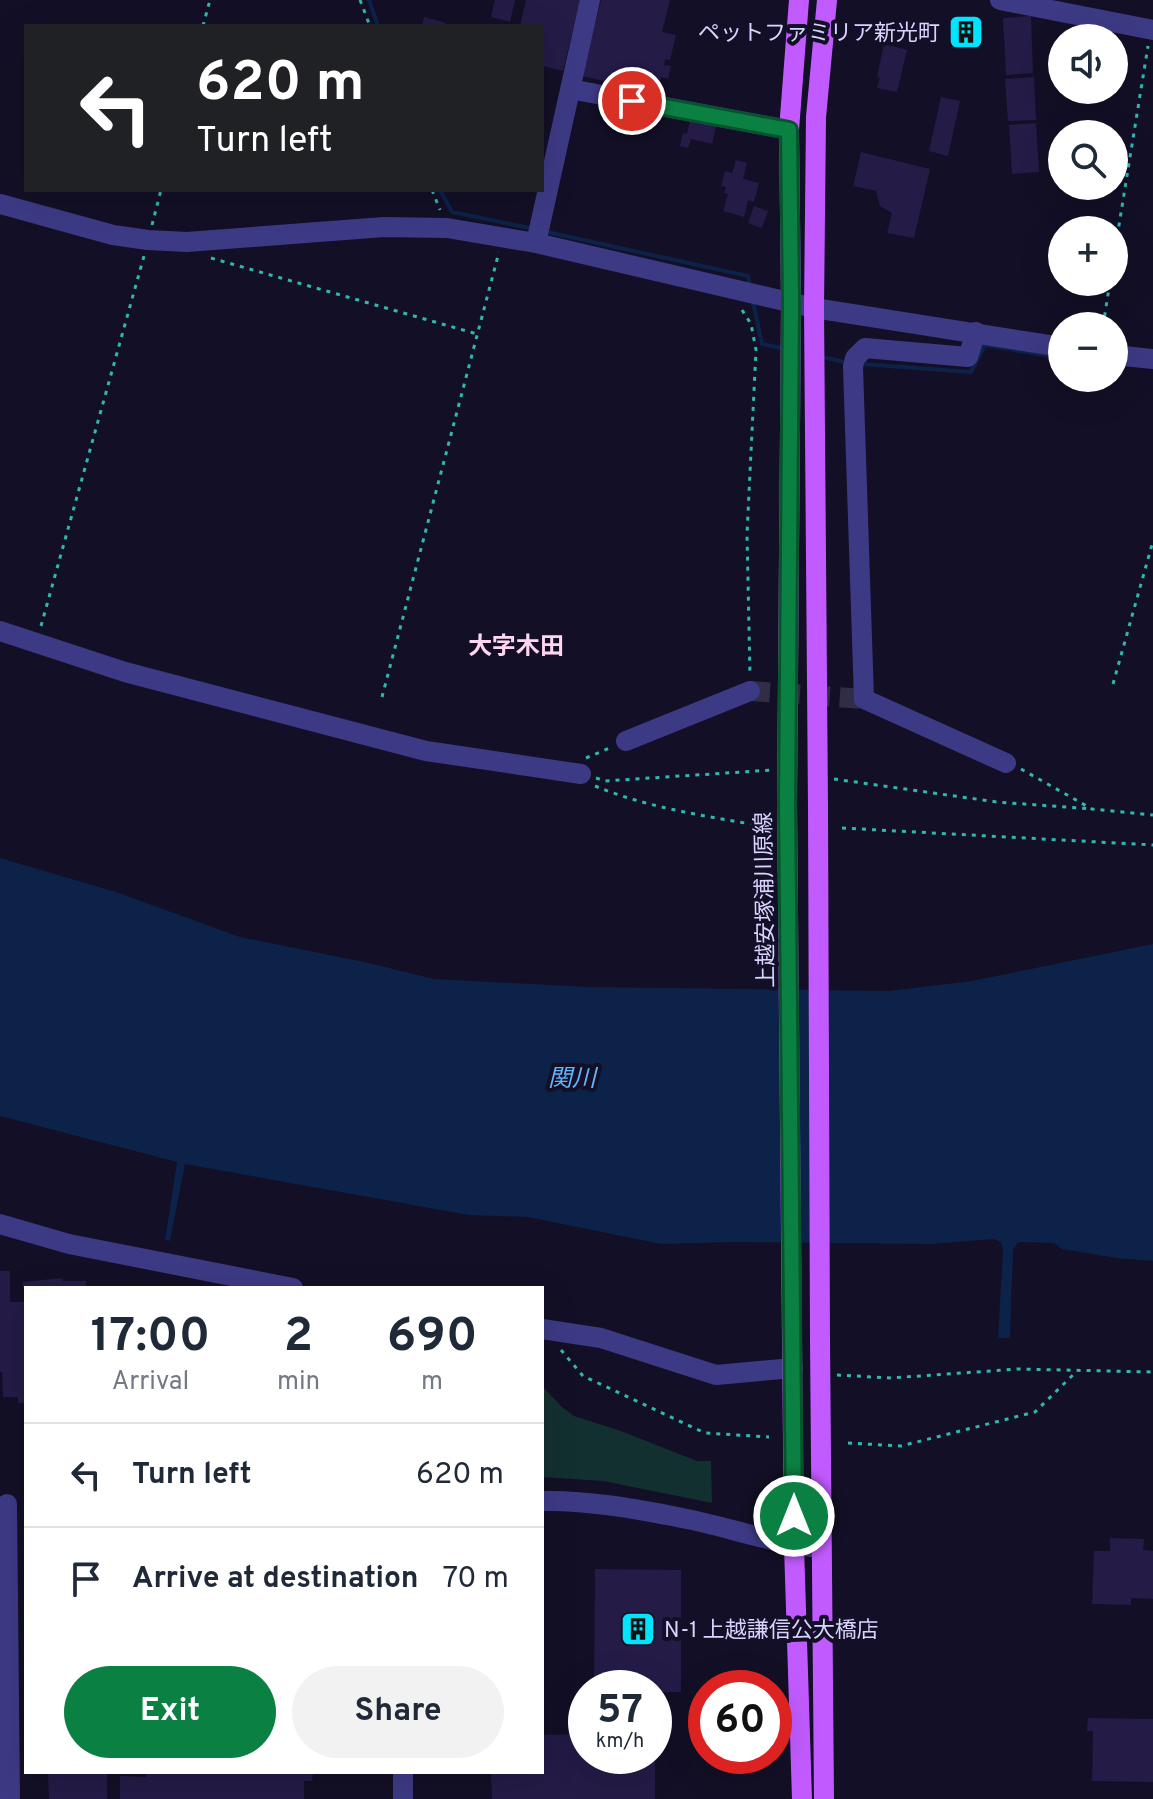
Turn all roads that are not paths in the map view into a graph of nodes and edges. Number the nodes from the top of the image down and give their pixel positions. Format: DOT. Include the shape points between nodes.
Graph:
graph roads {
  1 [pos="590,0"];
  2 [pos="799,0"];
  3 [pos="827,0"];
  4 [pos="1000,0"];
  5 [pos="1043,5"];
  6 [pos="1152,30"];
  7 [pos="570,89"];
  8 [pos="789,130"];
  9 [pos="0,204"];
  10 [pos="536,243"];
  11 [pos="791,303"];
  12 [pos="814,308"];
  13 [pos="976,332"];
  14 [pos="1048,345"];
  15 [pos="1128,356"];
  16 [pos="1153,359"];
  17 [pos="0,631"];
  18 [pos="750,691"];
  19 [pos="626,741"];
  20 [pos="1006,763"];
  21 [pos="580,774"];
  22 [pos="0,1224"];
  23 [pos="283,1286"];
  24 [pos="544,1329"];
  25 [pos="793,1368"];
  26 [pos="544,1501"];
  27 [pos="11,1504"];
  28 [pos="794,1546"];
  29 [pos="821,1548"];
  30 [pos="5,1763"];
  31 [pos="403,1774"];
  32 [pos="10,1799"];
  33 [pos="403,1799"];
  34 [pos="802,1799"];
  35 [pos="824,1799"];
  1 -- 7 [label="street"];
  2 -- 8 [label="main road, 上越安塚浦川原線"];
  3 -- 12 [label="main road" via="816,117"];
  4 -- 5 [label="street"];
  5 -- 6 [label="street"];
  7 -- 8 [label="street"];
  7 -- 10 [label="street"];
  8 -- 11 [label="main road, 上越安塚浦川原線"];
  9 -- 10 [label="street" via="148,240 384,227 447,228"];
  10 -- 11 [label="street"];
  11 -- 12 [label="street"];
  11 -- 25 [label="main road, 上越安塚浦川原線, bridge" via="787,804"];
  12 -- 13 [label="street"];
  12 -- 29 [label="main road, bridge"];
  13 -- 14 [label="street"];
  13 -- 20 [label="street" via="968,357 865,348 855,358 864,699"];
  15 -- 16 [label="street"];
  17 -- 21 [label="street" via="125,672 426,751"];
  18 -- 19 [label="street"];
  22 -- 23 [label="street" via="69,1244"];
  24 -- 25 [label="street" via="601,1338 716,1375"];
  25 -- 28 [label="main road, 上越安塚浦川原線"];
  26 -- 28 [label="street" via="683,1518"];
  27 -- 30 [label="street"];
  28 -- 29 [label="street"];
  28 -- 34 [label="main road, 上越安塚浦川原線"];
  29 -- 35 [label="main road"];
  30 -- 32 [label="street"];
  31 -- 33 [label="street"];
}
